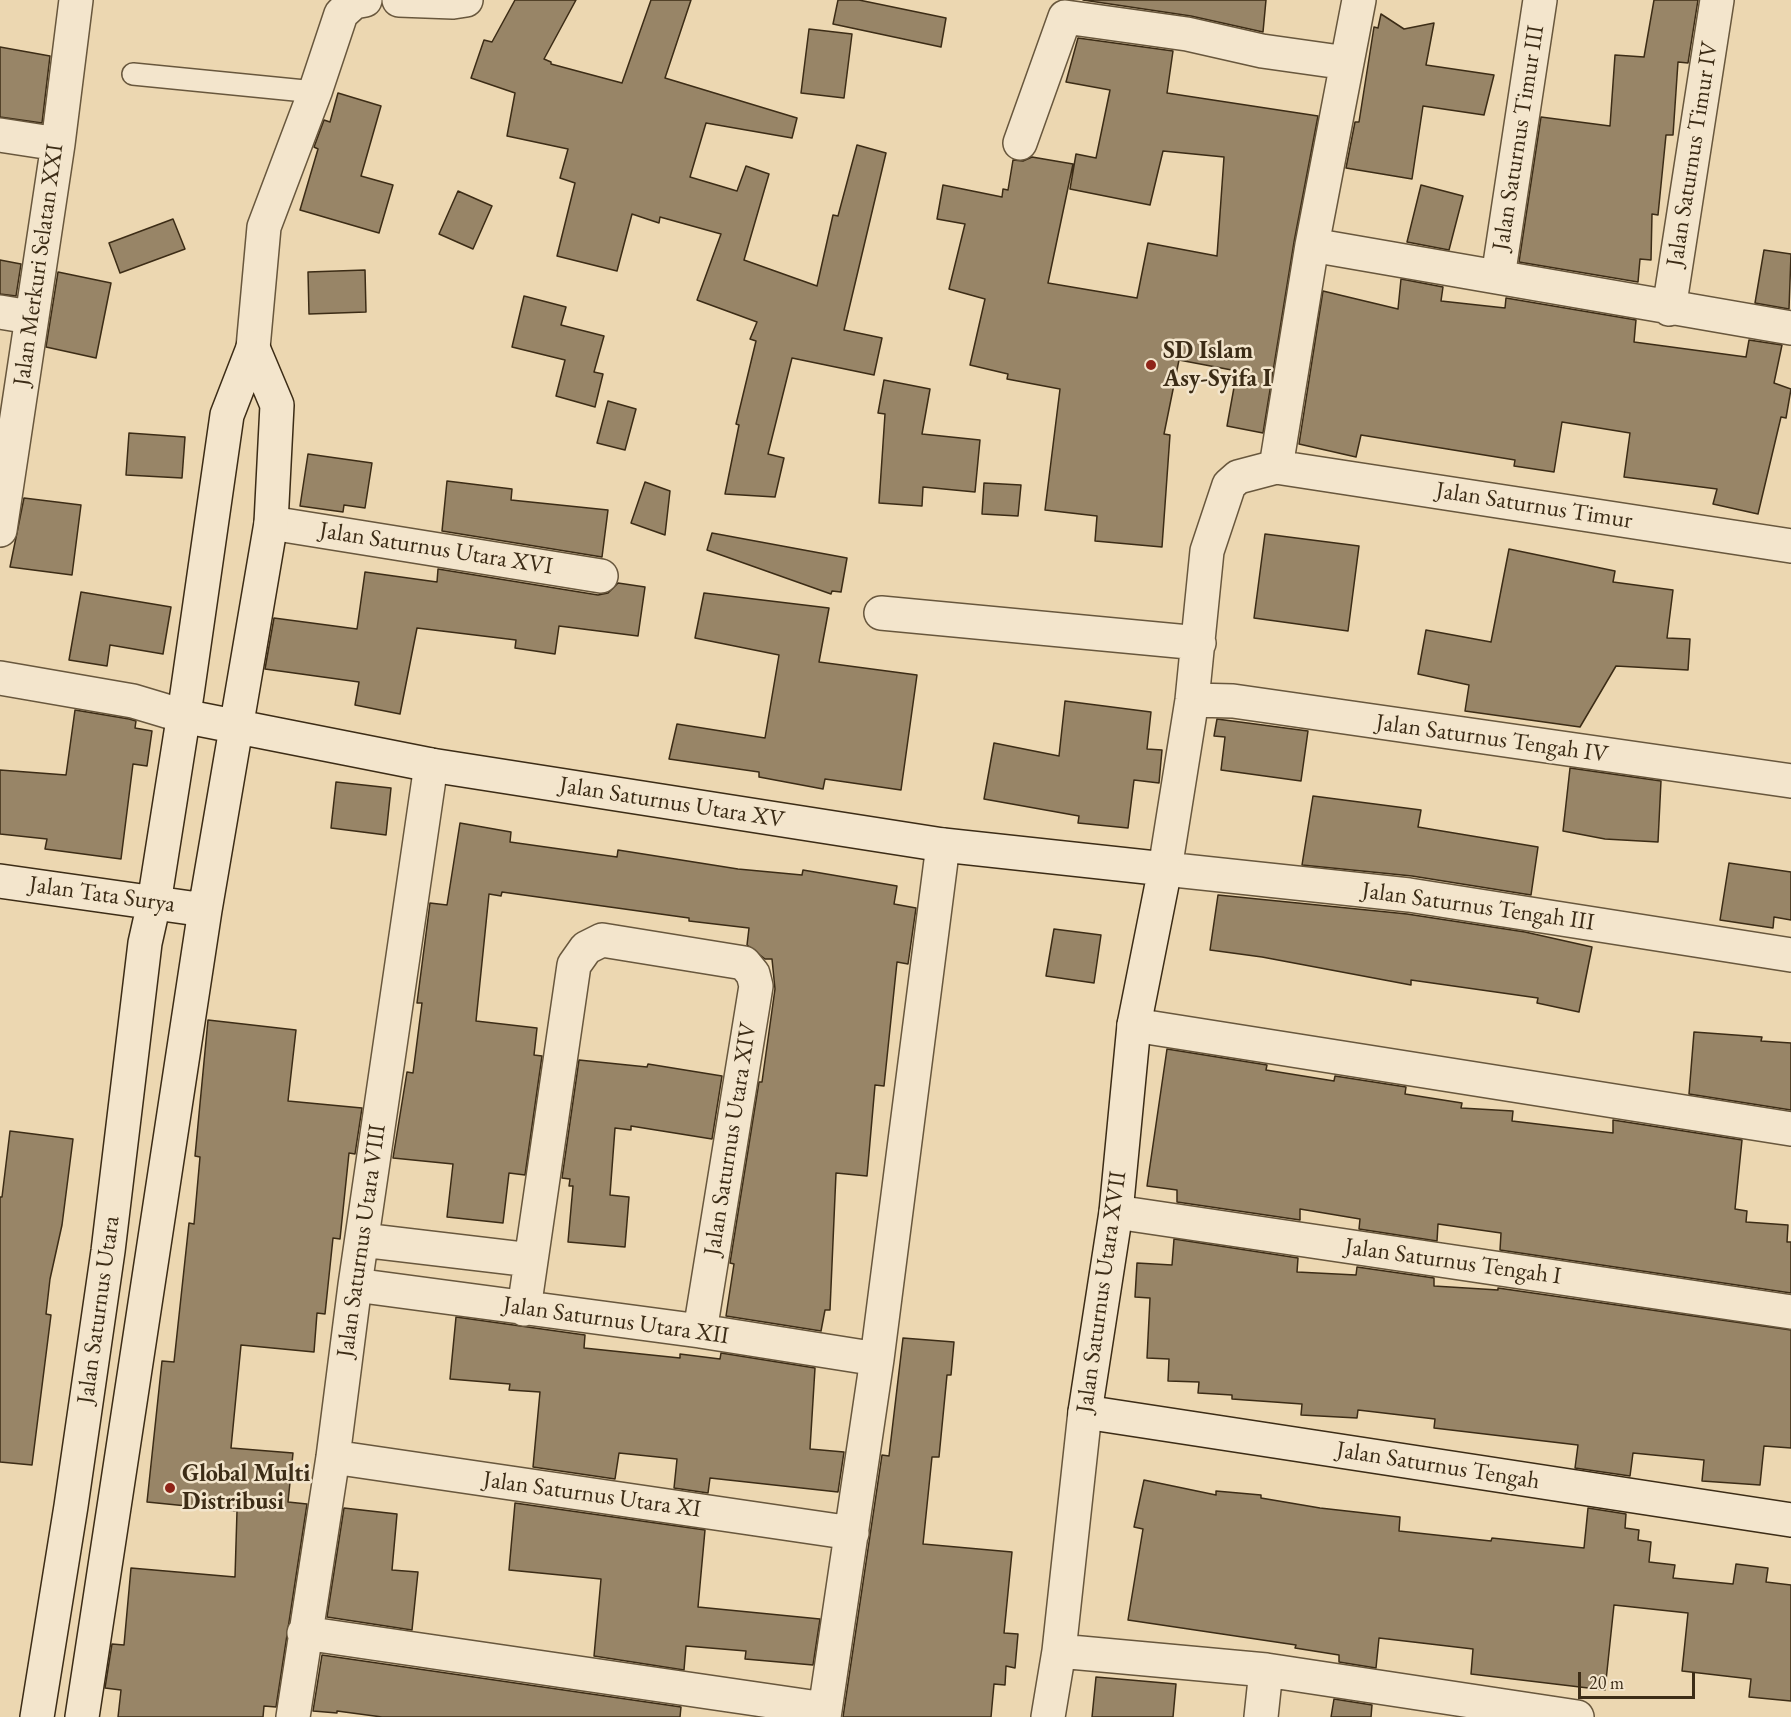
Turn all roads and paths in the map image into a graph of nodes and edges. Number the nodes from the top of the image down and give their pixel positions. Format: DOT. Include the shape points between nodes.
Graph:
graph roads {
  1 [pos="76,0"];
  2 [pos="365,0"];
  3 [pos="399,0"];
  4 [pos="466,0"];
  5 [pos="1359,0"];
  6 [pos="1540,0"];
  7 [pos="1717,0"];
  8 [pos="1347,63"];
  9 [pos="133,74"];
  10 [pos="315,92"];
  11 [pos="0,135"];
  12 [pos="1020,143"];
  13 [pos="58,144"];
  14 [pos="1312,245"];
  15 [pos="1498,277"];
  16 [pos="1669,309"];
  17 [pos="15,314"];
  18 [pos="1791,328"];
  19 [pos="253,348"];
  20 [pos="1276,467"];
  21 [pos="4,486"];
  22 [pos="271,523"];
  23 [pos="0,530"];
  24 [pos="1791,546"];
  25 [pos="601,576"];
  26 [pos="881,613"];
  27 [pos="1199,643"];
  28 [pos="0,678"];
  29 [pos="1192,700"];
  30 [pos="183,716"];
  31 [pos="234,727"];
  32 [pos="431,765"];
  33 [pos="1791,782"];
  34 [pos="943,844"];
  35 [pos="1165,869"];
  36 [pos="0,881"];
  37 [pos="154,903"];
  38 [pos="205,910"];
  39 [pos="1791,955"];
  40 [pos="1134,1025"];
  41 [pos="1791,1129"];
  42 [pos="1116,1212"];
  43 [pos="362,1240"];
  44 [pos="531,1260"];
  45 [pos="355,1285"];
  46 [pos="524,1309"];
  47 [pos="1791,1312"];
  48 [pos="700,1331"];
  49 [pos="877,1359"];
  50 [pos="1085,1412"];
  51 [pos="333,1457"];
  52 [pos="1791,1520"];
  53 [pos="852,1533"];
  54 [pos="304,1633"];
  55 [pos="1059,1651"];
  56 [pos="1266,1670"];
  57 [pos="1443,1706"];
  58 [pos="825,1713"];
  59 [pos="36,1717"];
  60 [pos="82,1717"];
  61 [pos="293,1717"];
  62 [pos="1048,1717"];
  63 [pos="1261,1717"];
  64 [pos="1577,1717"];
  1 -- 13 [label="street, Jalan Merkuri Selatan XXI"];
  2 -- 10 [label="street" via="354,2 341,14"];
  3 -- 4 [label="street"];
  5 -- 8 [label="street"];
  6 -- 15 [label="street, Jalan Saturnus Timur III"];
  7 -- 16 [label="street, Jalan Saturnus Timur IV"];
  8 -- 12 [label="street" via="1065,17"];
  8 -- 14 [label="street"];
  9 -- 10 [label="lane"];
  10 -- 19 [label="street" via="264,227"];
  11 -- 13 [label="street"];
  13 -- 17 [label="street, Jalan Merkuri Selatan XXI"];
  14 -- 15 [label="street"];
  14 -- 20 [label="street"];
  15 -- 16 [label="street"];
  16 -- 18 [label="street"];
  17 -- 21 [label="street, Jalan Merkuri Selatan XXI"];
  19 -- 22 [label="street, Jalan Saturnus Utara" via="277,405"];
  19 -- 30 [label="street, Jalan Saturnus Utara" via="227,415"];
  20 -- 24 [label="street, Jalan Saturnus Timur"];
  20 -- 27 [label="street, Jalan Saturnus Utara XVII" via="1238,477 1229,485 1207,551"];
  21 -- 23 [label="street, Jalan Merkuri Selatan XXI"];
  22 -- 25 [label="street, Jalan Saturnus Utara XVI"];
  22 -- 31 [label="street, Jalan Saturnus Utara"];
  26 -- 27 [label="street"];
  27 -- 29 [label="street, Jalan Saturnus Utara XVII"];
  28 -- 30 [label="street, Jalan Saturnus Utara XV" via="133,701"];
  29 -- 33 [label="street, Jalan Saturnus Tengah IV" via="1233,701"];
  29 -- 35 [label="street, Jalan Saturnus Utara XVII"];
  30 -- 31 [label="street, Jalan Saturnus Utara XV"];
  30 -- 37 [label="street, Jalan Saturnus Utara"];
  31 -- 32 [label="street, Jalan Saturnus Utara XV"];
  31 -- 38 [label="street, Jalan Saturnus Utara"];
  32 -- 34 [label="street, Jalan Saturnus Utara XV"];
  32 -- 43 [label="street, Jalan Saturnus Utara VIII"];
  34 -- 35 [label="street, Jalan Saturnus Utara XV"];
  34 -- 49 [label="street"];
  35 -- 39 [label="street, Jalan Saturnus Tengah III" via="1409,895"];
  35 -- 40 [label="street, Jalan Saturnus Utara XVII"];
  36 -- 37 [label="street, Jalan Tata Surya"];
  37 -- 38 [label="street, Jalan Tata Surya"];
  37 -- 59 [label="street, Jalan Saturnus Utara" via="145,943 96,1332"];
  38 -- 60 [label="street, Jalan Saturnus Utara"];
  40 -- 41 [label="street"];
  40 -- 42 [label="street, Jalan Saturnus Utara XVII"];
  42 -- 47 [label="street, Jalan Saturnus Tengah I"];
  42 -- 50 [label="street, Jalan Saturnus Utara XVII"];
  43 -- 44 [label="street"];
  43 -- 45 [label="street, Jalan Saturnus Utara VIII"];
  44 -- 46 [label="street"];
  44 -- 48 [label="street, Jalan Saturnus Utara XIV" via="574,965 586,948 602,940 744,963 756,986"];
  45 -- 46 [label="street, Jalan Saturnus Utara XII"];
  45 -- 51 [label="street, Jalan Saturnus Utara VIII"];
  46 -- 48 [label="street, Jalan Saturnus Utara XII"];
  48 -- 49 [label="street, Jalan Saturnus Utara XII"];
  49 -- 53 [label="street"];
  50 -- 52 [label="street, Jalan Saturnus Tengah"];
  50 -- 55 [label="street, Jalan Saturnus Utara XVII"];
  51 -- 53 [label="street, Jalan Saturnus Utara XI"];
  51 -- 54 [label="street, Jalan Saturnus Utara VIII"];
  53 -- 58 [label="street"];
  54 -- 58 [label="street"];
  54 -- 61 [label="street, Jalan Saturnus Utara VIII"];
  55 -- 56 [label="street"];
  55 -- 62 [label="street, Jalan Saturnus Utara XVII"];
  56 -- 57 [label="street"];
  56 -- 63 [label="street"];
  57 -- 64 [label="street"];
}
